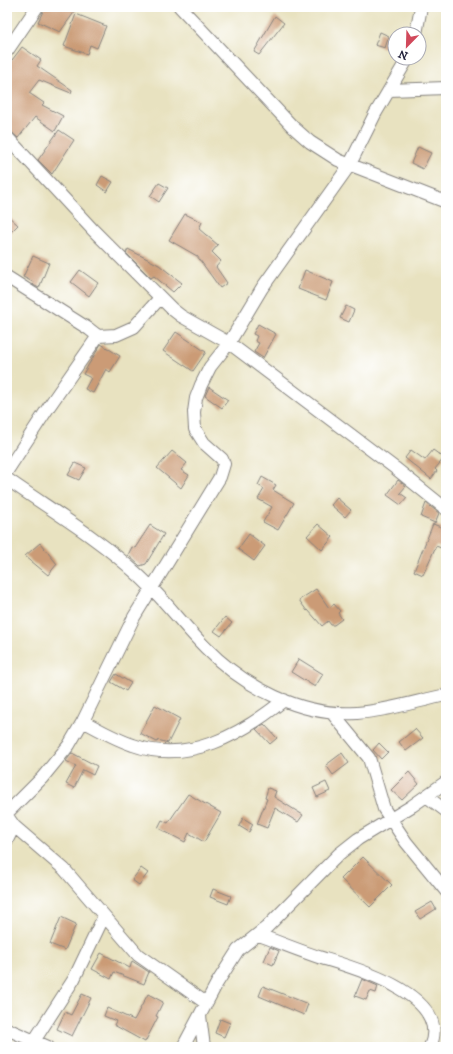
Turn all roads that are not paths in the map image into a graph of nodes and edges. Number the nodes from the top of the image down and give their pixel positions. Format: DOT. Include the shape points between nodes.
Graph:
graph roads {
  1 [pos="37,7"];
  2 [pos="180,7"];
  3 [pos="421,7"];
  4 [pos="417,26"];
  5 [pos="7,51"];
  6 [pos="403,66"];
  7 [pos="446,88"];
  8 [pos="389,90"];
  9 [pos="7,137"];
  10 [pos="349,166"];
  11 [pos="446,202"];
  12 [pos="7,277"];
  13 [pos="160,298"];
  14 [pos="98,336"];
  15 [pos="229,343"];
  16 [pos="7,470"];
  17 [pos="7,479"];
  18 [pos="446,509"];
  19 [pos="151,587"];
  20 [pos="446,696"];
  21 [pos="284,700"];
  22 [pos="332,713"];
  23 [pos="83,721"];
  24 [pos="446,782"];
  25 [pos="426,796"];
  26 [pos="446,811"];
  27 [pos="7,813"];
  28 [pos="7,816"];
  29 [pos="391,819"];
  30 [pos="14,826"];
  31 [pos="7,840"];
  32 [pos="446,891"];
  33 [pos="104,916"];
  34 [pos="259,935"];
  35 [pos="206,1003"];
  36 [pos="200,1016"];
  37 [pos="7,1029"];
  38 [pos="34,1041"];
  39 [pos="48,1047"];
  40 [pos="183,1047"];
  41 [pos="204,1047"];
  42 [pos="430,1047"];
  1 -- 5 [label="street"];
  2 -- 10 [label="street" via="293,127 310,142"];
  3 -- 4 [label="street"];
  6 -- 8 [label="street"];
  7 -- 8 [label="street"];
  8 -- 10 [label="street"];
  9 -- 13 [label="street"];
  10 -- 11 [label="street"];
  10 -- 15 [label="street" via="262,288"];
  12 -- 14 [label="street"];
  13 -- 14 [label="street" via="134,327 116,335"];
  13 -- 15 [label="street" via="181,316"];
  14 -- 16 [label="street"];
  15 -- 18 [label="street"];
  15 -- 19 [label="street" via="210,367 196,398 194,412 198,435 222,459 223,469"];
  17 -- 19 [label="street" via="86,532"];
  19 -- 21 [label="street" via="206,648 228,667 252,684"];
  19 -- 23 [label="street" via="124,635"];
  20 -- 22 [label="street" via="373,711"];
  21 -- 22 [label="street"];
  21 -- 23 [label="street" via="228,737 184,750 159,750 133,745"];
  22 -- 29 [label="street" via="369,758 378,792"];
  23 -- 27 [label="street" via="61,757"];
  24 -- 25 [label="street"];
  25 -- 26 [label="street"];
  25 -- 29 [label="street"];
  28 -- 30 [label="street"];
  29 -- 32 [label="street" via="406,842"];
  29 -- 34 [label="street" via="339,854"];
  30 -- 31 [label="street"];
  30 -- 33 [label="street" via="64,869"];
  33 -- 35 [label="street" via="138,955"];
  33 -- 38 [label="street" via="74,979"];
  34 -- 35 [label="street" via="238,950"];
  34 -- 42 [label="street" via="391,980 420,995 438,1013 441,1020 438,1035"];
  35 -- 36 [label="street"];
  36 -- 40 [label="street"];
  36 -- 41 [label="street"];
  37 -- 38 [label="street"];
  38 -- 39 [label="street"];
}
